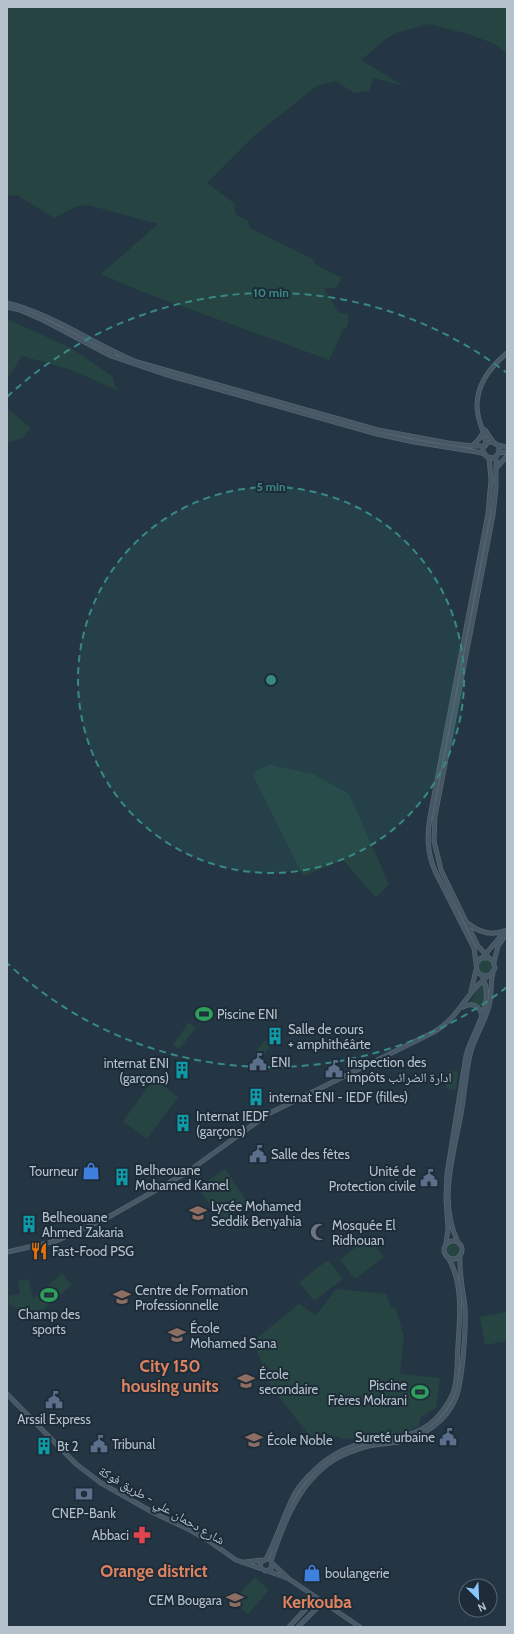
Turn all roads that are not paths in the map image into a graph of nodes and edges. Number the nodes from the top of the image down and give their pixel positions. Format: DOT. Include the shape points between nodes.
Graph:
graph roads {
  1 [pos="7,302"];
  2 [pos="7,307"];
  3 [pos="507,353"];
  4 [pos="483,429"];
  5 [pos="495,444"];
  6 [pos="485,445"];
  7 [pos="472,446"];
  8 [pos="507,447"];
  9 [pos="507,452"];
  10 [pos="485,454"];
  11 [pos="497,455"];
  12 [pos="507,456"];
  13 [pos="489,457"];
  14 [pos="496,468"];
  15 [pos="468,924"];
  16 [pos="507,929"];
  17 [pos="507,933"];
  18 [pos="485,955"];
  19 [pos="481,958"];
  20 [pos="489,958"];
  21 [pos="494,962"];
  22 [pos="476,964"];
  23 [pos="476,969"];
  24 [pos="494,970"];
  25 [pos="481,975"];
  26 [pos="489,975"];
  27 [pos="484,980"];
  28 [pos="470,993"];
  29 [pos="462,1007"];
  30 [pos="482,1016"];
  31 [pos="458,1242"];
  32 [pos="446,1244"];
  33 [pos="7,1252"];
  34 [pos="460,1256"];
  35 [pos="449,1259"];
  36 [pos="7,1394"];
  37 [pos="264,1559"];
  38 [pos="240,1562"];
  39 [pos="272,1562"];
  40 [pos="264,1570"];
  41 [pos="290,1579"];
  42 [pos="316,1598"];
  43 [pos="322,1602"];
  44 [pos="289,1627"];
  45 [pos="298,1627"];
  46 [pos="360,1627"];
  1 -- 7 [label="main road" via="44,316 137,362 378,430"];
  2 -- 10 [label="main road" via="43,320 111,356 164,374 377,434"];
  3 -- 4 [label="main road" via="493,366 480,386 477,406"];
  4 -- 5 [label="main road"];
  4 -- 6 [label="main road"];
  4 -- 7 [label="main road" via="479,439"];
  5 -- 6 [label="main road" via="490,442"];
  5 -- 8 [label="main road"];
  5 -- 11 [label="main road" via="499,449"];
  6 -- 7 [label="main road"];
  6 -- 10 [label="main road"];
  9 -- 11 [label="main road"];
  10 -- 13 [label="main road"];
  11 -- 13 [label="main road"];
  11 -- 14 [label="main road"];
  12 -- 14 [label="main road"];
  13 -- 22 [label="main road" via="491,480 488,514 428,838 432,863 474,948"];
  14 -- 15 [label="main road" via="493,515 434,827 438,864"];
  15 -- 16 [label="main road" via="487,933"];
  15 -- 18 [label="main road"];
  16 -- 18 [label="main road"];
  17 -- 21 [label="main road" via="498,946"];
  18 -- 19 [label="main road"];
  18 -- 20 [label="main road"];
  19 -- 20 [label="main road"];
  19 -- 22 [label="main road"];
  20 -- 21 [label="main road"];
  21 -- 24 [label="main road"];
  22 -- 23 [label="main road"];
  23 -- 25 [label="main road"];
  23 -- 28 [label="main road"];
  24 -- 26 [label="main road"];
  24 -- 31 [label="main road" via="490,1004 468,1063 451,1169 450,1214"];
  25 -- 26 [label="main road"];
  25 -- 27 [label="main road"];
  26 -- 27 [label="main road"];
  27 -- 28 [label="main road"];
  27 -- 30 [label="main road" via="487,997"];
  28 -- 29 [label="main road"];
  29 -- 30 [label="main road" via="467,1004 476,1006"];
  29 -- 33 [label="main road" via="440,1029 268,1114 186,1173 105,1219 56,1241"];
  30 -- 32 [label="main road" via="466,1056 449,1158"];
  31 -- 32 [label="main road"];
  31 -- 34 [label="main road" via="462,1248"];
  32 -- 35 [label="main road" via="444,1252"];
  34 -- 35 [label="main road"];
  34 -- 39 [label="main road" via="465,1316 463,1355 458,1389 450,1407 434,1426 419,1436 351,1451 318,1473 304,1487 296,1500"];
  35 -- 37 [label="main road" via="458,1283 460,1324 452,1396 436,1419 417,1432 360,1444 341,1451 315,1470 297,1490"];
  36 -- 38 [label="main road, شارع دحمان علي - طريق فوكة" via="87,1473 136,1503 209,1540"];
  37 -- 38 [label="main road"];
  37 -- 39 [label="main road, شارع دحمان علي - طريق فوكة"];
  37 -- 40 [label="main road" via="260,1564"];
  38 -- 40 [label="main road, شارع دحمان علي - طريق فوكة"];
  39 -- 40 [label="main road" via="271,1569"];
  39 -- 41 [label="main road, شارع دحمان علي - طريق فوكة"];
  40 -- 41 [label="main road, شارع دحمان علي - طريق فوكة"];
  41 -- 42 [label="main road, شارع دحمان علي - طريق فوكة"];
  42 -- 43 [label="main road, شارع دحمان علي - طريق فوكة"];
  42 -- 44 [label="main road"];
  43 -- 45 [label="main road"];
  43 -- 46 [label="main road, شارع دحمان علي - طريق فوكة"];
}
